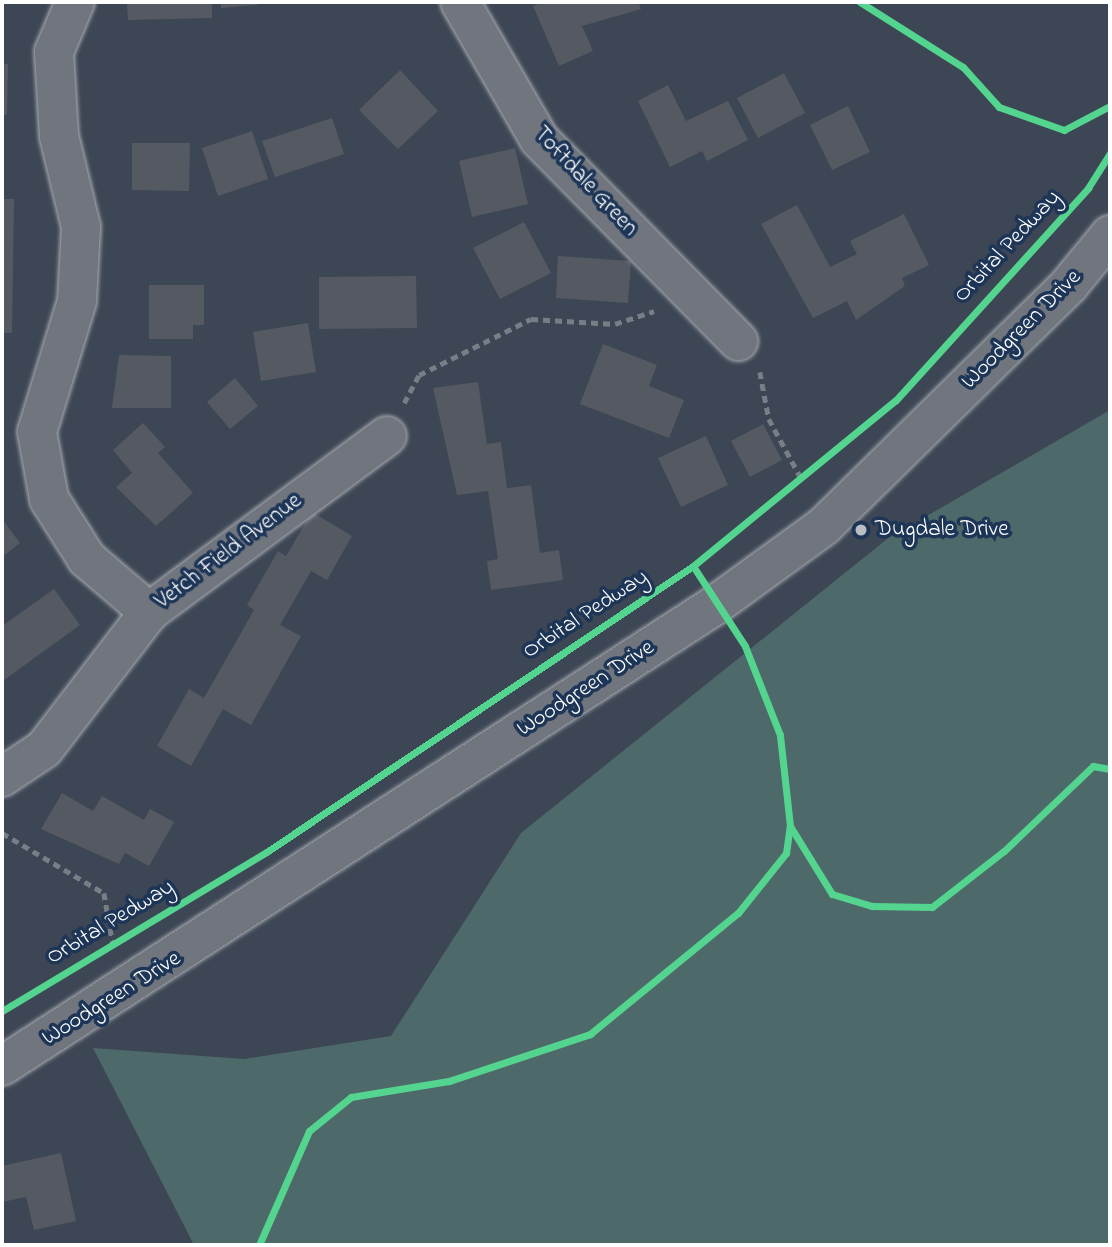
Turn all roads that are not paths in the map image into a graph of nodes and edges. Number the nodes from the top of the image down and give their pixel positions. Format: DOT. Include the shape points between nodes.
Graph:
graph roads {
  1 [pos="75,2"];
  2 [pos="460,2"];
  3 [pos="1110,235"];
  4 [pos="738,341"];
  5 [pos="387,436"];
  6 [pos="149,612"];
  7 [pos="2,777"];
  8 [pos="2,1066"];
  1 -- 6 [label="street" via="54,52 59,135 81,227 77,301 37,432 55,509 86,559"];
  2 -- 4 [label="street, Toftdale Green" via="539,139"];
  3 -- 8 [label="street, Woodgreen Drive" via="1069,285 824,526 714,606"];
  5 -- 6 [label="street, Vetch Field Avenue"];
  6 -- 7 [label="street, Vetch Field Avenue" via="44,749"];
}
